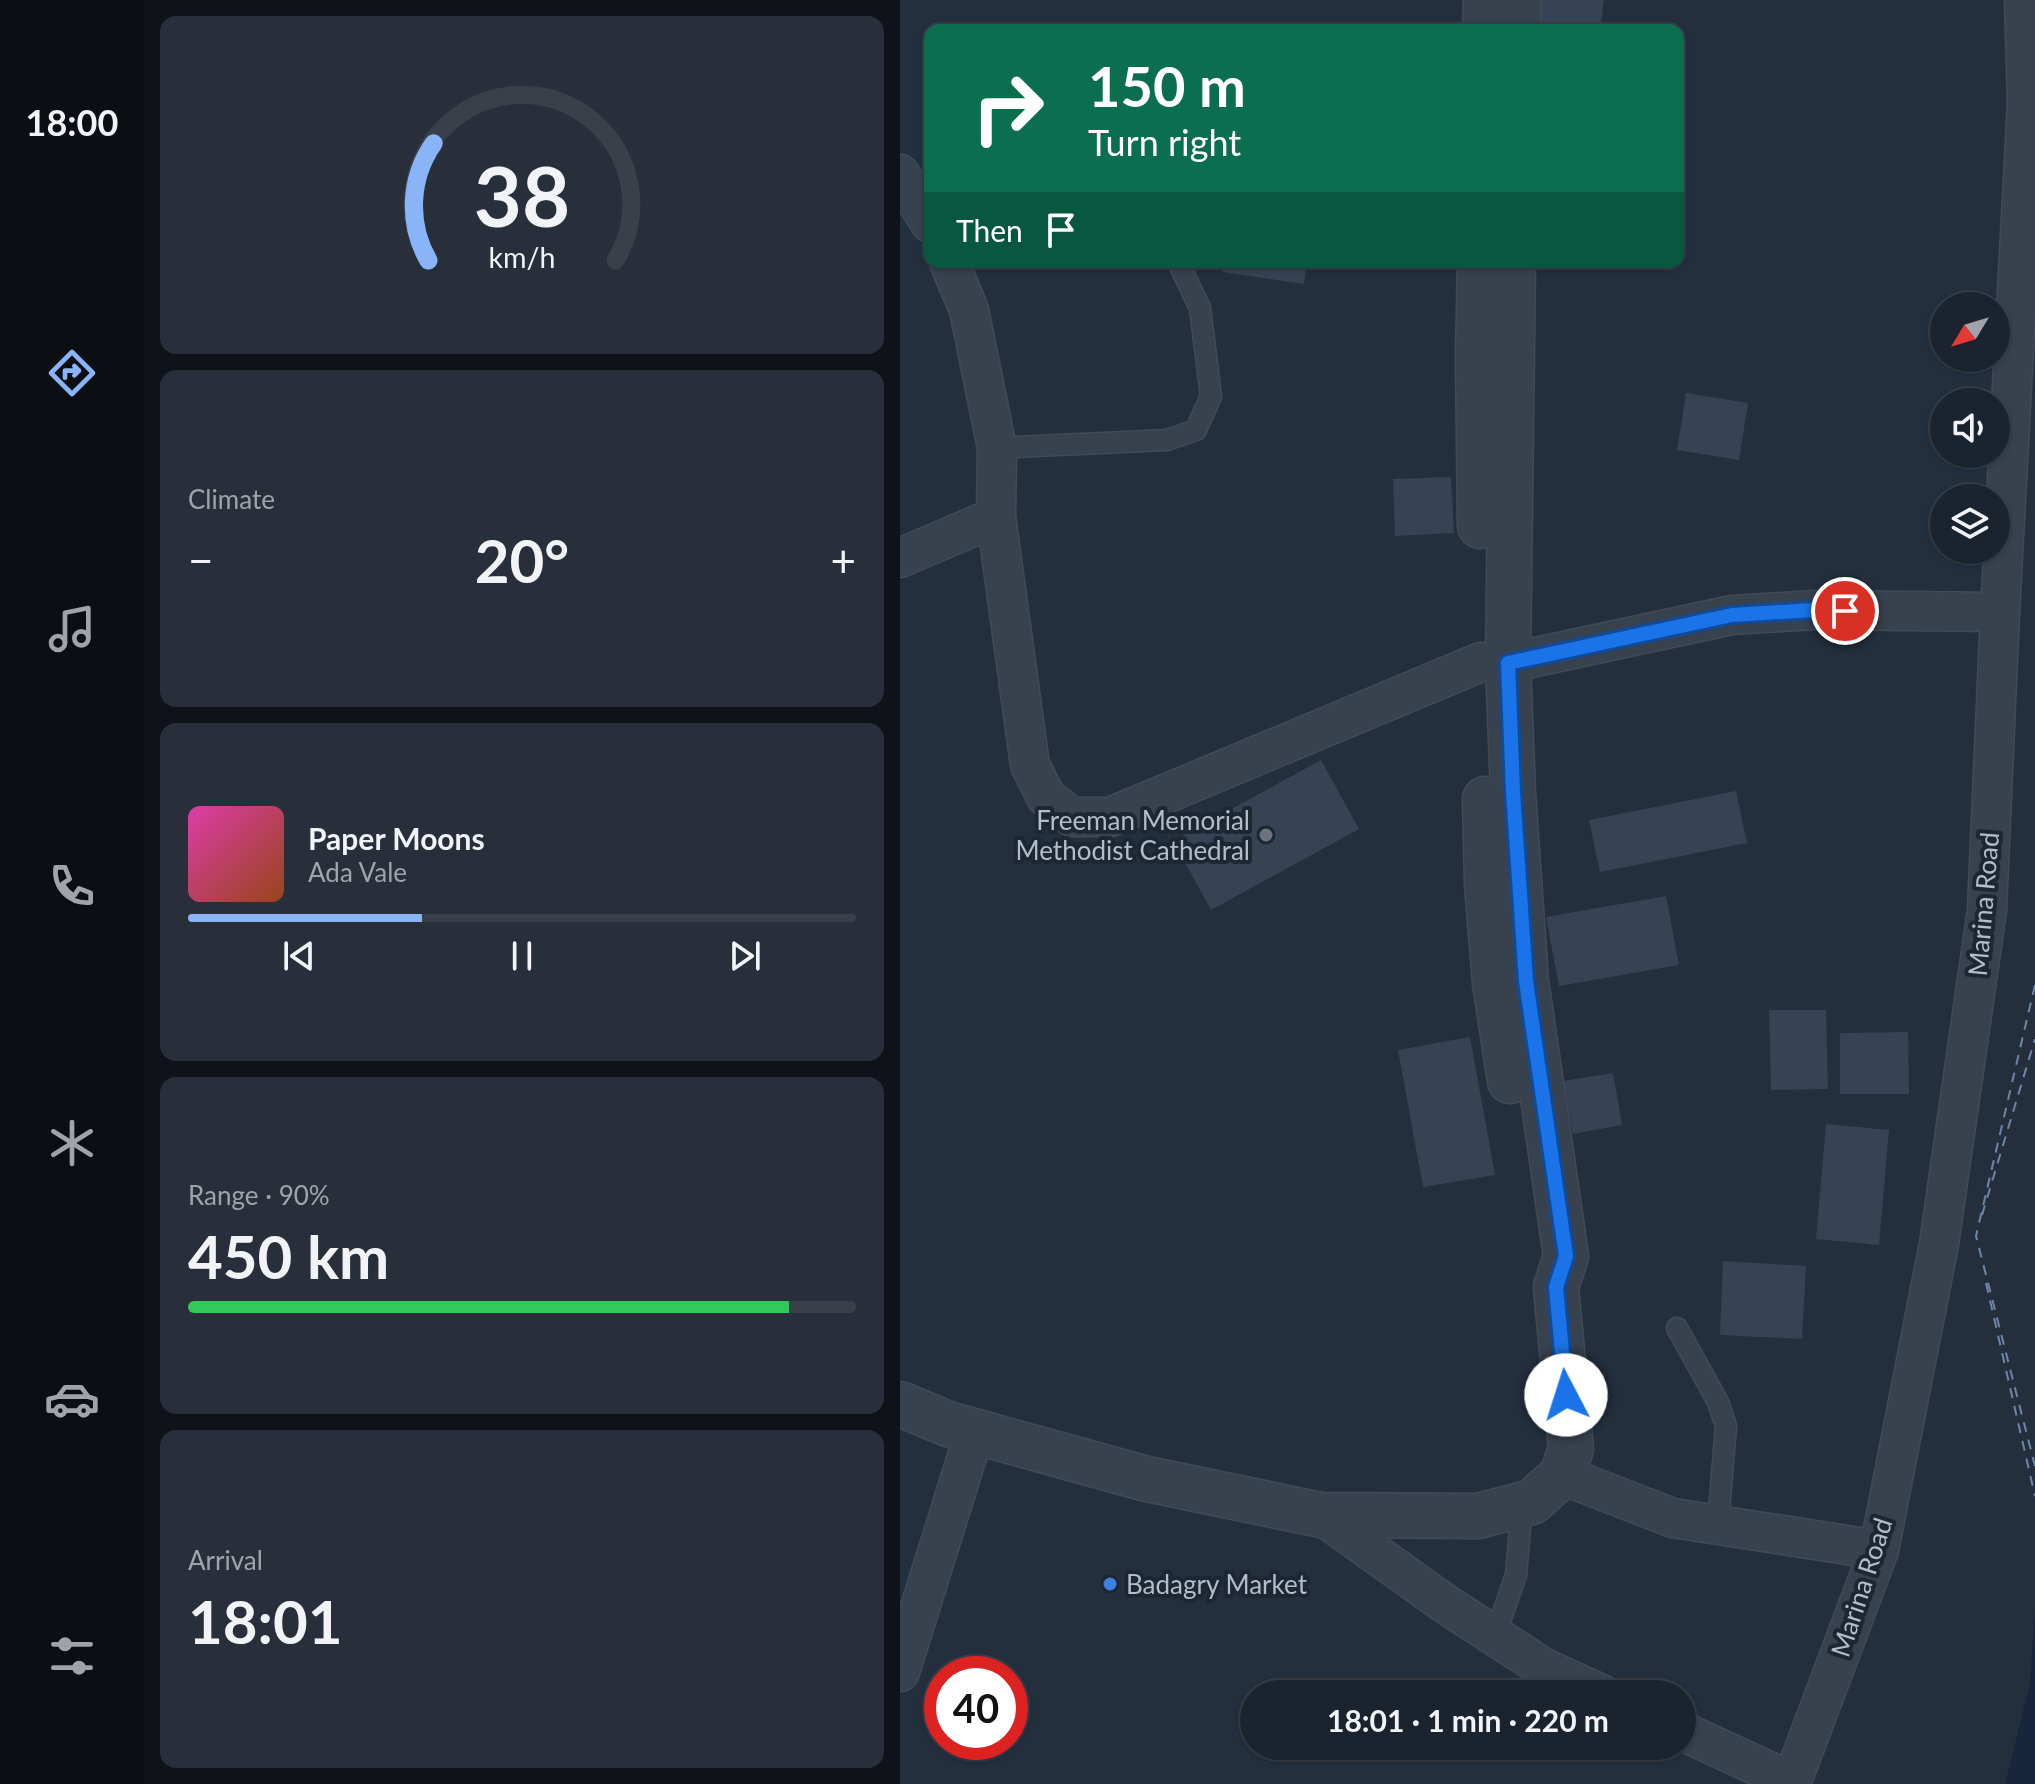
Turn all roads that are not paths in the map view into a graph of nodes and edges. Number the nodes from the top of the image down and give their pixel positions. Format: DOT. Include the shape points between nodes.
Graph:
graph roads {
  1 [pos="1486,0"];
  2 [pos="1518,0"];
  3 [pos="2024,0"];
  4 [pos="1485,24"];
  5 [pos="1518,24"];
  6 [pos="900,174"];
  7 [pos="924,213"];
  8 [pos="952,268"];
  9 [pos="1181,268"];
  10 [pos="1481,268"];
  11 [pos="1512,268"];
  12 [pos="1494,356"];
  13 [pos="997,448"];
  14 [pos="996,517"];
  15 [pos="900,558"];
  16 [pos="2000,612"];
  17 [pos="1494,663"];
  18 [pos="1677,1328"];
  19 [pos="900,1404"];
  20 [pos="975,1431"];
  21 [pos="1562,1475"];
  22 [pos="1522,1505"];
  23 [pos="1321,1515"];
  24 [pos="1718,1524"];
  25 [pos="1879,1550"];
  26 [pos="1495,1636"];
  27 [pos="900,1672"];
  28 [pos="1570,1680"];
  29 [pos="1696,1738"];
  30 [pos="1791,1783"];
  1 -- 4 [label="street"];
  2 -- 5 [label="street"];
  3 -- 16 [label="street, Marina Road" via="2027,103"];
  6 -- 7 [label="street"];
  8 -- 13 [label="street" via="969,310"];
  9 -- 13 [label="lane" via="1200,308 1211,396 1196,430 1167,440"];
  10 -- 12 [label="street"];
  11 -- 12 [label="street"];
  12 -- 17 [label="street"];
  13 -- 14 [label="street"];
  14 -- 15 [label="street"];
  14 -- 17 [label="street" via="1030,765 1046,797 1072,817 1110,817"];
  16 -- 17 [label="street" via="1814,610 1732,615"];
  16 -- 25 [label="street, Marina Road" via="1987,910 1939,1244"];
  17 -- 21 [label="street" via="1487,884 1495,983 1539,1262 1556,1287 1571,1449"];
  18 -- 24 [label="lane" via="1726,1426"];
  19 -- 20 [label="street"];
  20 -- 23 [label="street" via="1147,1479"];
  20 -- 27 [label="street"];
  21 -- 22 [label="street"];
  21 -- 24 [label="street" via="1673,1518"];
  22 -- 23 [label="street" via="1478,1516"];
  22 -- 26 [label="lane" via="1516,1575"];
  23 -- 26 [label="street"];
  24 -- 25 [label="street"];
  25 -- 30 [label="street, Marina Road"];
  26 -- 28 [label="street"];
  29 -- 30 [label="street"];
}
